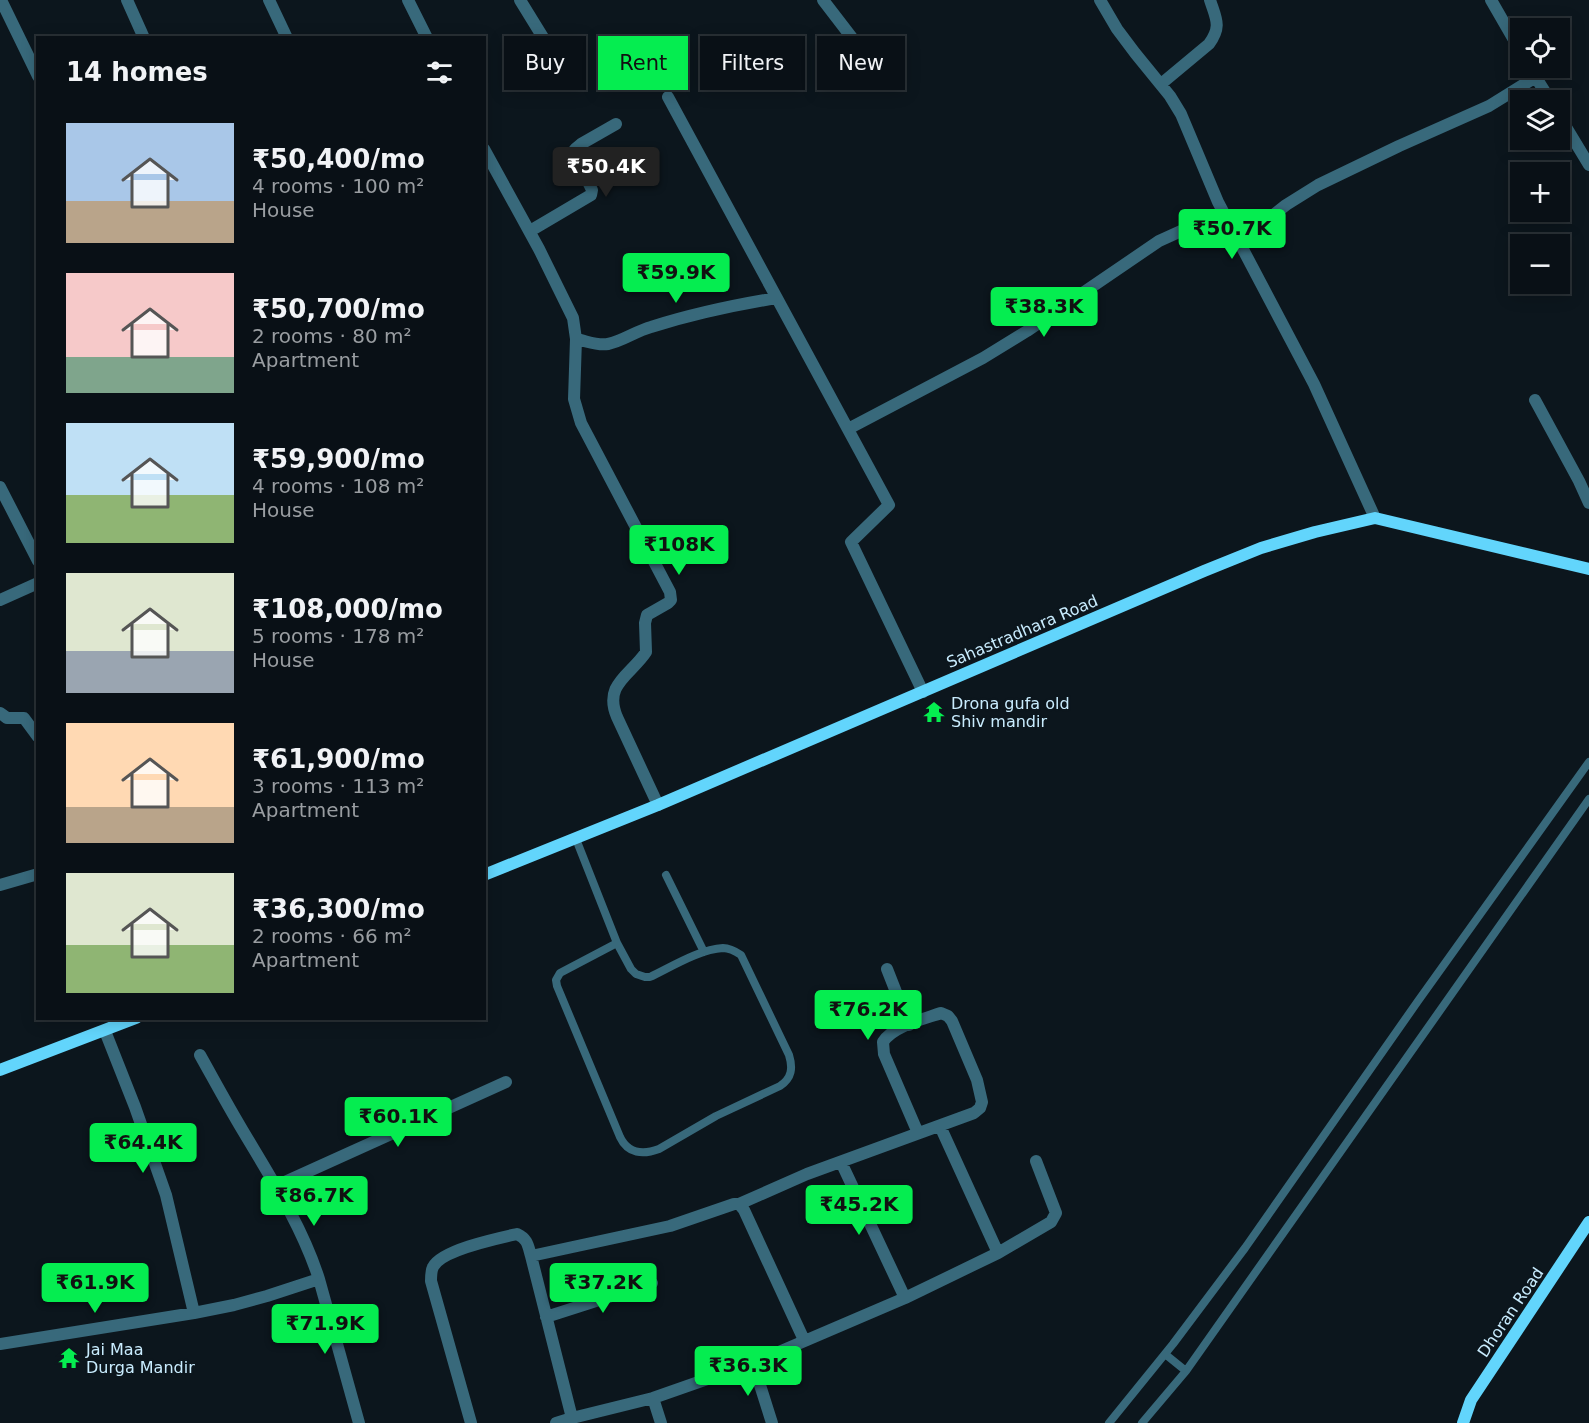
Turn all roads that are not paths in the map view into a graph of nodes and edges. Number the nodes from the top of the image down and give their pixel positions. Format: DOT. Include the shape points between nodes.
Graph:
graph roads {
  1 [pos="0,0"];
  2 [pos="127,0"];
  3 [pos="269,0"];
  4 [pos="408,0"];
  5 [pos="520,0"];
  6 [pos="823,0"];
  7 [pos="1100,0"];
  8 [pos="1210,0"];
  9 [pos="1491,0"];
  10 [pos="1510,33"];
  11 [pos="143,36"];
  12 [pos="286,36"];
  13 [pos="426,36"];
  14 [pos="542,36"];
  15 [pos="851,36"];
  16 [pos="36,72"];
  17 [pos="1525,78"];
  18 [pos="1161,84"];
  19 [pos="668,98"];
  20 [pos="616,124"];
  21 [pos="1570,134"];
  22 [pos="486,153"];
  23 [pos="1589,165"];
  24 [pos="1223,212"];
  25 [pos="530,231"];
  26 [pos="1239,242"];
  27 [pos="777,298"];
  28 [pos="576,339"];
  29 [pos="1535,400"];
  30 [pos="848,429"];
  31 [pos="0,487"];
  32 [pos="1589,502"];
  33 [pos="1375,518"];
  34 [pos="36,557"];
  35 [pos="1589,569"];
  36 [pos="36,584"];
  37 [pos="0,600"];
  38 [pos="923,692"];
  39 [pos="0,713"];
  40 [pos="36,733"];
  41 [pos="1589,762"];
  42 [pos="1589,799"];
  43 [pos="658,805"];
  44 [pos="576,839"];
  45 [pos="486,874"];
  46 [pos="36,875"];
  47 [pos="666,875"];
  48 [pos="0,885"];
  49 [pos="616,943"];
  50 [pos="704,952"];
  51 [pos="887,969"];
  52 [pos="131,1020"];
  53 [pos="909,1025"];
  54 [pos="105,1031"];
  55 [pos="200,1054"];
  56 [pos="0,1070"];
  57 [pos="506,1082"];
  58 [pos="940,1126"];
  59 [pos="918,1133"];
  60 [pos="1036,1161"];
  61 [pos="840,1162"];
  62 [pos="276,1186"];
  63 [pos="739,1204"];
  64 [pos="1589,1222"];
  65 [pos="998,1253"];
  66 [pos="531,1256"];
  67 [pos="319,1279"];
  68 [pos="652,1283"];
  69 [pos="905,1298"];
  70 [pos="194,1313"];
  71 [pos="546,1317"];
  72 [pos="804,1340"];
  73 [pos="0,1344"];
  74 [pos="1165,1354"];
  75 [pos="753,1363"];
  76 [pos="1186,1371"];
  77 [pos="653,1398"];
  78 [pos="572,1418"];
  79 [pos="359,1423"];
  80 [pos="471,1423"];
  81 [pos="556,1423"];
  82 [pos="661,1423"];
  83 [pos="772,1423"];
  84 [pos="1109,1423"];
  85 [pos="1142,1423"];
  86 [pos="1463,1423"];
  1 -- 16 [label="street"];
  2 -- 11 [label="street"];
  3 -- 12 [label="street"];
  4 -- 13 [label="street"];
  5 -- 14 [label="street"];
  6 -- 15 [label="street"];
  7 -- 18 [label="street"];
  8 -- 18 [label="street" via="1218,26 1214,37"];
  9 -- 10 [label="street"];
  17 -- 26 [label="street" via="1489,106 1318,185"];
  18 -- 24 [label="street" via="1181,114"];
  19 -- 27 [label="street"];
  20 -- 25 [label="street" via="575,149 591,195"];
  21 -- 23 [label="street"];
  22 -- 25 [label="street"];
  24 -- 26 [label="street"];
  24 -- 30 [label="street" via="1159,241 1018,337"];
  25 -- 28 [label="street" via="573,318"];
  26 -- 33 [label="street" via="1314,384"];
  27 -- 28 [label="street" via="681,318 609,344"];
  27 -- 30 [label="street"];
  28 -- 43 [label="street" via="574,399 581,423 671,597 666,605 647,615 646,652 621,679 613,696 614,710"];
  29 -- 32 [label="street"];
  30 -- 38 [label="street" via="889,505 851,542"];
  31 -- 34 [label="street"];
  33 -- 35 [label="main road, Sahastradhara Road"];
  33 -- 38 [label="main road, Sahastradhara Road" via="1262,548"];
  36 -- 37 [label="street"];
  38 -- 43 [label="main road, Sahastradhara Road"];
  39 -- 40 [label="street" via="8,718 24,718"];
  41 -- 74 [label="lane" via="1245,1248"];
  42 -- 76 [label="lane"];
  43 -- 44 [label="main road, Sahastradhara Road"];
  44 -- 45 [label="main road, Sahastradhara Road"];
  44 -- 49 [label="lane"];
  46 -- 48 [label="street"];
  47 -- 50 [label="lane"];
  49 -- 50 [label="lane" via="631,969 645,977"];
  49 -- 50 [label="lane" via="560,973 556,980 622,1143 640,1153 659,1149 780,1086 791,1074 789,1055 741,955 724,948"];
  51 -- 53 [label="street"];
  52 -- 54 [label="main road"];
  53 -- 58 [label="street" via="941,1013 948,1016 977,1080 980,1108"];
  53 -- 59 [label="street" via="889,1034 883,1048"];
  54 -- 56 [label="main road"];
  54 -- 70 [label="street" via="166,1195"];
  55 -- 62 [label="street"];
  57 -- 62 [label="street"];
  58 -- 59 [label="street"];
  58 -- 65 [label="street"];
  59 -- 61 [label="street"];
  60 -- 65 [label="street" via="1055,1217"];
  61 -- 63 [label="street"];
  61 -- 69 [label="street"];
  62 -- 67 [label="street"];
  63 -- 66 [label="street" via="670,1226"];
  63 -- 72 [label="street"];
  64 -- 86 [label="main road, Dhoran Road" via="1471,1400"];
  65 -- 69 [label="street"];
  66 -- 71 [label="street"];
  66 -- 80 [label="street" via="527,1241 518,1234 453,1252 432,1268 431,1281"];
  67 -- 70 [label="street"];
  67 -- 79 [label="street"];
  68 -- 71 [label="street"];
  69 -- 72 [label="street"];
  70 -- 73 [label="street"];
  71 -- 78 [label="street"];
  72 -- 75 [label="street"];
  74 -- 76 [label="lane"];
  74 -- 84 [label="lane"];
  75 -- 77 [label="street"];
  75 -- 83 [label="street"];
  76 -- 85 [label="lane"];
  77 -- 78 [label="street"];
  77 -- 82 [label="street"];
  78 -- 81 [label="street"];
}
